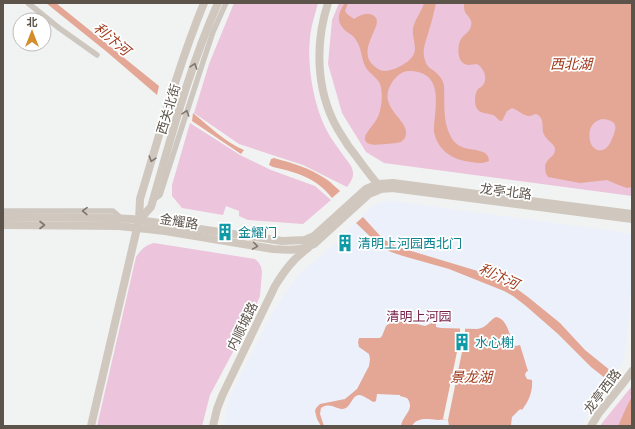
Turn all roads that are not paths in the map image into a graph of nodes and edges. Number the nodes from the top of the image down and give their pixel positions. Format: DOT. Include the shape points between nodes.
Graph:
graph roads {
  1 [pos="28,3"];
  2 [pos="204,3"];
  3 [pos="218,3"];
  4 [pos="226,3"];
  5 [pos="328,3"];
  6 [pos="97,55"];
  7 [pos="379,188"];
  8 [pos="152,201"];
  9 [pos="3,211"];
  10 [pos="632,214"];
  11 [pos="3,217"];
  12 [pos="122,218"];
  13 [pos="632,219"];
  14 [pos="138,224"];
  15 [pos="3,225"];
  16 [pos="310,246"];
  17 [pos="632,371"];
  18 [pos="91,426"];
  19 [pos="213,426"];
  20 [pos="591,426"];
  1 -- 6 [label="street"];
  2 -- 14 [label="main road, 西关北街, one-way" via="183,59 141,194"];
  8 -- 3 [label="main road, 西关北街, one-way" via="192,70"];
  8 -- 4 [label="street, one-way" via="160,195 203,62"];
  5 -- 7 [label="main road" via="319,44 323,92 341,136"];
  7 -- 10 [label="main road, 龙亭北路" via="386,183 399,183"];
  7 -- 13 [label="main road, 龙亭北路"];
  7 -- 14 [label="main road, 金耀路" via="366,189 314,236 305,240 274,240"];
  7 -- 16 [label="main road, 金耀路"];
  8 -- 14 [label="main road, 西关北街" via="151,207"];
  12 -- 9 [label="street, one-way" via="113,211"];
  11 -- 12 [label="main road, 金耀路"];
  12 -- 14 [label="main road, 金耀路"];
  15 -- 14 [label="main road, 金耀路, one-way"];
  14 -- 16 [label="main road, 金耀路, one-way" via="273,249 291,250"];
  14 -- 18 [label="main road, 西关北街"];
  16 -- 19 [label="main road, 内顺城路" via="284,271 275,286 222,396"];
  17 -- 20 [label="main road, 龙亭西路"];
}
